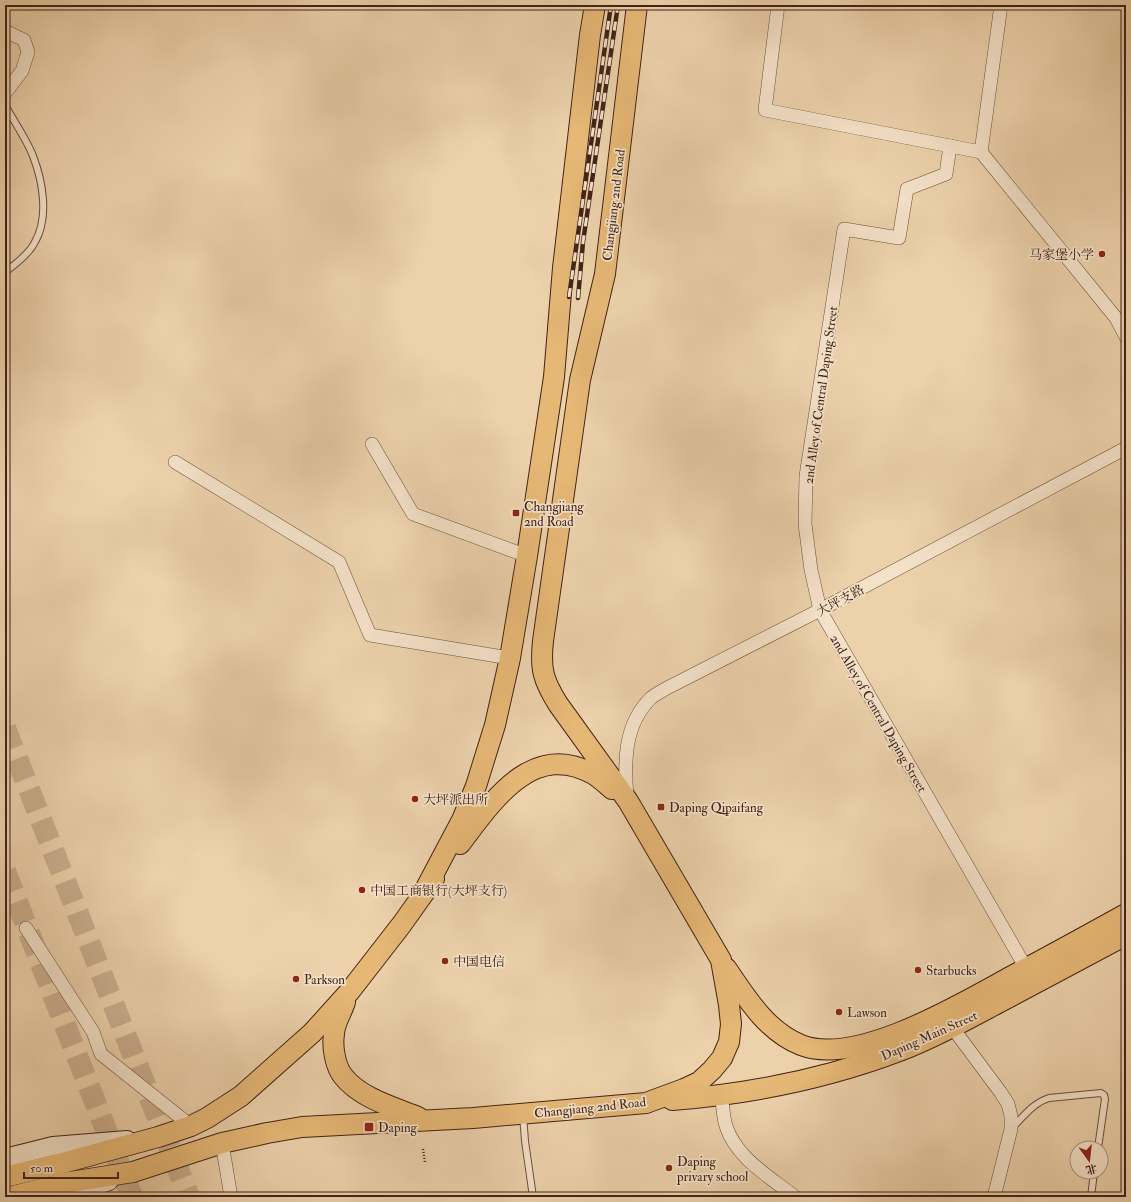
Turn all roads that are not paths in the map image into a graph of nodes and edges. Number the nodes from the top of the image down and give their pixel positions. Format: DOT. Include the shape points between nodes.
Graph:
graph roads {
  1 [pos="595,5"];
  2 [pos="636,5"];
  3 [pos="778,5"];
  4 [pos="1001,5"];
  5 [pos="5,31"];
  6 [pos="5,93"];
  7 [pos="5,105"];
  8 [pos="950,146"];
  9 [pos="981,152"];
  10 [pos="5,272"];
  11 [pos="1126,338"];
  12 [pos="372,444"];
  13 [pos="1126,448"];
  14 [pos="175,462"];
  15 [pos="527,556"];
  16 [pos="820,610"];
  17 [pos="510,658"];
  18 [pos="628,801"];
  19 [pos="426,888"];
  20 [pos="1126,914"];
  21 [pos="26,928"];
  22 [pos="1126,935"];
  23 [pos="721,960"];
  24 [pos="1026,968"];
  25 [pos="350,991"];
  26 [pos="952,1027"];
  27 [pos="721,1095"];
  28 [pos="646,1103"];
  29 [pos="522,1114"];
  30 [pos="424,1120"];
  31 [pos="191,1126"];
  32 [pos="1011,1129"];
  33 [pos="158,1137"];
  34 [pos="1099,1140"];
  35 [pos="222,1143"];
  36 [pos="5,1158"];
  37 [pos="5,1177"];
  38 [pos="1093,1180"];
  39 [pos="65,1190"];
  40 [pos="10,1197"];
  41 [pos="231,1197"];
  42 [pos="533,1197"];
  43 [pos="795,1197"];
  44 [pos="994,1197"];
  45 [pos="1091,1197"];
  1 -- 15 [label="main road, Changjiang 2nd Road" via="563,268 554,377"];
  2 -- 18 [label="main road, Changjiang 2nd Road" via="605,274 580,380 541,659 543,675 549,690"];
  3 -- 8 [label="street" via="765,110"];
  4 -- 9 [label="street"];
  5 -- 6 [label="street" via="24,40 28,52 22,71"];
  7 -- 10 [label="lane" via="33,156 42,190 43,218 35,242 19,262"];
  8 -- 9 [label="street"];
  8 -- 16 [label="street, 2nd Alley of Central Daping Street" via="946,174 907,189 899,238 844,229 806,476 805,524"];
  9 -- 11 [label="street" via="1116,318"];
  12 -- 15 [label="street" via="413,514"];
  13 -- 16 [label="street, 大坪支路"];
  14 -- 17 [label="street" via="339,562 370,635"];
  15 -- 17 [label="main road, Changjiang 2nd Road"];
  16 -- 18 [label="street, 大坪支路" via="652,697 641,710 628,741 625,770"];
  16 -- 24 [label="street, 2nd Alley of Central Daping Street"];
  17 -- 19 [label="main road, Changjiang 2nd Road" via="495,725 476,786 462,820"];
  18 -- 19 [label="main road, Changjiang 2nd Road" via="594,774 581,768 554,764 538,767 509,784 493,800"];
  18 -- 23 [label="main road, Daping Main Street"];
  19 -- 25 [label="main road, Changjiang 2nd Road" via="402,924"];
  20 -- 24 [label="main road, Daping Main Street"];
  21 -- 31 [label="street" via="93,1032 102,1054"];
  22 -- 26 [label="main road, Daping Main Street"];
  23 -- 24 [label="main road, Daping Main Street" via="750,1003 772,1026 801,1045 817,1049 855,1046 914,1026"];
  23 -- 28 [label="main road, Changjiang 2nd Road" via="731,1024 729,1042 722,1058 699,1082"];
  25 -- 30 [label="main road, Changjiang 2nd Road" via="334,1033 334,1054 342,1075 375,1100"];
  25 -- 31 [label="main road, Changjiang 2nd Road" via="312,1033 241,1096"];
  26 -- 27 [label="main road, Daping Main Street" via="903,1050 865,1063 791,1082"];
  26 -- 32 [label="street" via="1002,1093 1011,1116"];
  27 -- 28 [label="main road, Daping Main Street"];
  27 -- 43 [label="street" via="728,1134 744,1157"];
  28 -- 29 [label="main road, Changjiang 2nd Road"];
  29 -- 30 [label="main road, Changjiang 2nd Road"];
  29 -- 42 [label="lane"];
  30 -- 35 [label="main road, Changjiang 2nd Road" via="302,1127"];
  31 -- 33 [label="main road, Changjiang 2nd Road"];
  32 -- 34 [label="lane" via="1043,1100 1101,1093 1105,1099"];
  32 -- 44 [label="street"];
  33 -- 36 [label="street" via="53,1146"];
  33 -- 37 [label="main road, Changjiang 2nd Road"];
  35 -- 39 [label="main road, Changjiang 2nd Road" via="133,1172"];
  35 -- 41 [label="street"];
  38 -- 45 [label="lane"];
  39 -- 40 [label="main road, Changjiang 2nd Road"];
}
